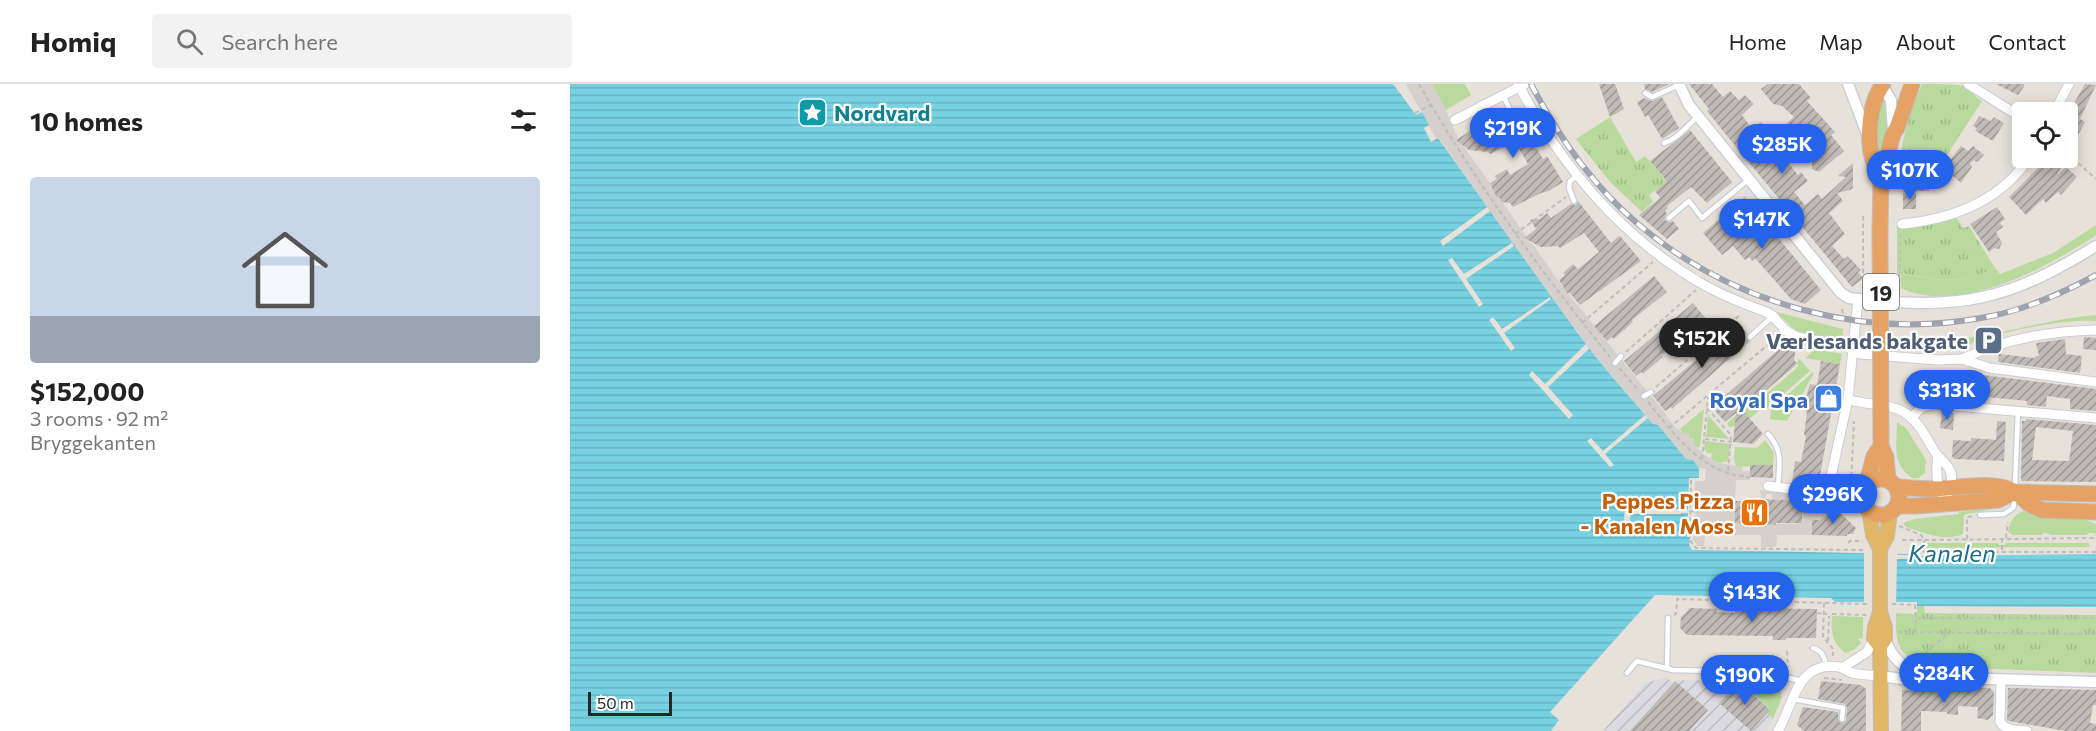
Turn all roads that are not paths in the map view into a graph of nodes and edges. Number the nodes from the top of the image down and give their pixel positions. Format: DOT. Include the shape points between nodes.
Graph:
graph roads {
  1 [pos="1848,84"];
  2 [pos="1882,84"];
  3 [pos="1912,84"];
  4 [pos="1968,84"];
  5 [pos="2069,84"];
  6 [pos="1521,85"];
  7 [pos="1679,85"];
  8 [pos="1645,93"];
  9 [pos="1503,95"];
  10 [pos="2059,102"];
  11 [pos="1510,110"];
  12 [pos="2012,112"];
  13 [pos="1699,116"];
  14 [pos="1455,120"];
  15 [pos="1893,132"];
  16 [pos="1664,143"];
  17 [pos="1870,144"];
  18 [pos="2020,168"];
  19 [pos="1577,176"];
  20 [pos="1881,176"];
  21 [pos="1750,179"];
  22 [pos="1694,197"];
  23 [pos="1574,201"];
  24 [pos="1689,201"];
  25 [pos="1669,218"];
  26 [pos="1902,224"];
  27 [pos="2096,246"];
  28 [pos="1861,295"];
  29 [pos="1773,316"];
  30 [pos="2096,330"];
  31 [pos="1750,337"];
  32 [pos="1854,349"];
  33 [pos="1623,355"];
  34 [pos="1962,359"];
  35 [pos="1615,363"];
  36 [pos="2096,382"];
  37 [pos="1653,390"];
  38 [pos="1644,396"];
  39 [pos="1848,399"];
  40 [pos="2018,411"];
  41 [pos="1911,418"];
  42 [pos="2096,418"];
  43 [pos="1768,434"];
  44 [pos="1880,453"];
  45 [pos="1938,456"];
  46 [pos="1892,483"];
  47 [pos="1858,485"];
  48 [pos="1768,486"];
  49 [pos="1778,487"];
  50 [pos="1945,493"];
  51 [pos="2096,494"];
  52 [pos="2015,500"];
  53 [pos="1893,509"];
  54 [pos="1869,510"];
  55 [pos="2096,512"];
  56 [pos="1980,515"];
  57 [pos="1874,538"];
  58 [pos="1668,618"];
  59 [pos="1880,636"];
  60 [pos="1813,648"];
  61 [pos="1821,668"];
  62 [pos="1842,668"];
  63 [pos="1670,669"];
  64 [pos="1627,673"];
  65 [pos="1880,676"];
  66 [pos="1923,677"];
  67 [pos="2001,680"];
  68 [pos="1801,681"];
  69 [pos="2096,682"];
  70 [pos="1793,699"];
  71 [pos="1842,719"];
  72 [pos="1779,731"];
  73 [pos="1881,731"];
  74 [pos="2027,731"];
  1 -- 17 [label="street"];
  2 -- 15 [label="street" via="1891,100"];
  2 -- 17 [label="highway, 19" via="1872,106"];
  3 -- 15 [label="highway, 19" via="1898,128"];
  4 -- 12 [label="street"];
  5 -- 10 [label="street"];
  6 -- 9 [label="street"];
  6 -- 19 [label="street"];
  7 -- 8 [label="lane" via="1652,97"];
  7 -- 13 [label="street"];
  9 -- 11 [label="lane"];
  9 -- 14 [label="street"];
  13 -- 16 [label="lane"];
  13 -- 21 [label="street"];
  15 -- 20 [label="highway, 19" via="1887,169"];
  17 -- 20 [label="highway, 19" via="1875,168"];
  18 -- 26 [label="street" via="1983,202 1967,210"];
  19 -- 23 [label="lane" via="1570,181 1569,188"];
  19 -- 29 [label="street" via="1608,211 1659,257 1701,283"];
  20 -- 44 [label="highway, 19, bridge"];
  21 -- 24 [label="lane" via="1702,218"];
  21 -- 28 [label="street" via="1841,293 1849,298"];
  22 -- 24 [label="lane"];
  24 -- 25 [label="lane"];
  27 -- 28 [label="street" via="2046,275 1981,298 1928,302"];
  28 -- 32 [label="street"];
  29 -- 31 [label="lane"];
  29 -- 32 [label="street" via="1785,330 1806,340"];
  30 -- 34 [label="street" via="2016,340"];
  32 -- 34 [label="street" via="1860,354"];
  32 -- 39 [label="street"];
  33 -- 35 [label="lane"];
  34 -- 36 [label="street" via="1990,368"];
  37 -- 38 [label="lane"];
  39 -- 41 [label="street" via="1890,407"];
  39 -- 49 [label="street" via="1828,486 1817,492"];
  40 -- 41 [label="street" via="1932,404"];
  40 -- 42 [label="street"];
  40 -- 52 [label="lane"];
  41 -- 45 [label="street" via="1924,431"];
  43 -- 49 [label="lane" via="1780,455"];
  44 -- 46 [label="highway, 19"];
  44 -- 47 [label="highway, 19"];
  45 -- 50 [label="street" via="1935,473"];
  45 -- 50 [label="street" via="1951,473"];
  46 -- 47 [label="highway" via="1876,479"];
  46 -- 50 [label="highway"];
  46 -- 53 [label="highway, 19" via="1899,496"];
  47 -- 54 [label="highway, 19"];
  48 -- 49 [label="street"];
  50 -- 52 [label="highway"];
  50 -- 53 [label="highway" via="1915,506"];
  51 -- 52 [label="highway"];
  52 -- 55 [label="highway" via="2042,510"];
  52 -- 56 [label="lane" via="2004,514"];
  53 -- 54 [label="highway" via="1881,515"];
  53 -- 57 [label="main road"];
  54 -- 57 [label="main road"];
  57 -- 59 [label="main road, bridge" via="1880,549"];
  58 -- 63 [label="lane"];
  59 -- 62 [label="street" via="1867,652"];
  59 -- 65 [label="main road"];
  59 -- 66 [label="street" via="1903,667"];
  60 -- 61 [label="lane" via="1824,655"];
  61 -- 62 [label="street"];
  61 -- 68 [label="street"];
  62 -- 65 [label="street"];
  63 -- 64 [label="lane" via="1637,661"];
  63 -- 68 [label="lane" via="1766,672"];
  65 -- 66 [label="street" via="1908,680"];
  65 -- 73 [label="main road"];
  66 -- 67 [label="street"];
  67 -- 69 [label="street"];
  67 -- 74 [label="street" via="2002,726"];
  68 -- 70 [label="street"];
  70 -- 71 [label="lane" via="1843,708"];
  70 -- 72 [label="street"];
}
